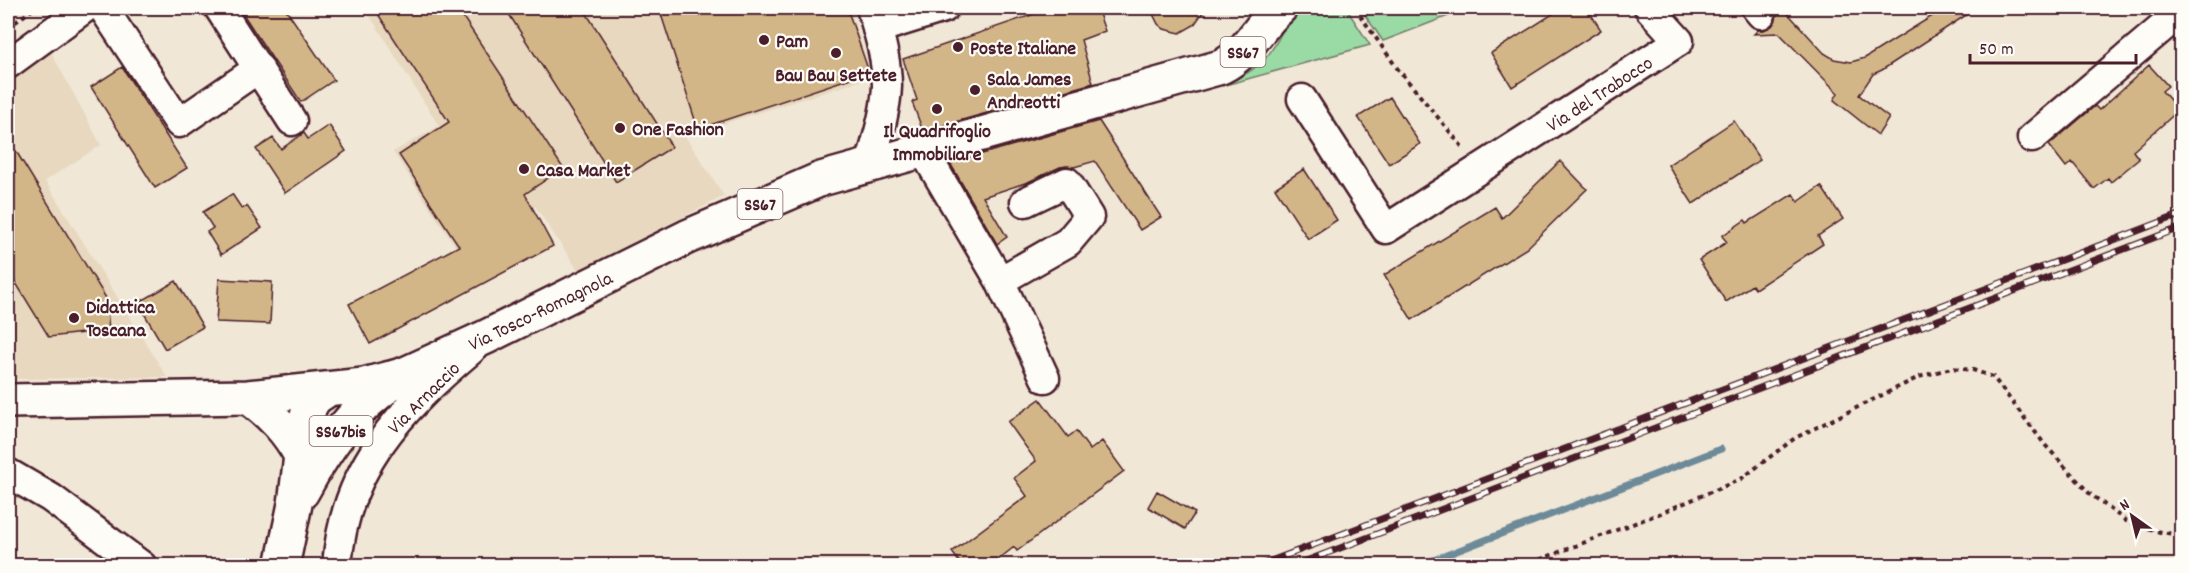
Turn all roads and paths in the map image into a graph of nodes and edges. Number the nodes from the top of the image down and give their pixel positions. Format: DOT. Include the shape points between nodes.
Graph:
graph roads {
  1 [pos="34,8"];
  2 [pos="85,8"];
  3 [pos="103,8"];
  4 [pos="219,8"];
  5 [pos="944,8"];
  6 [pos="1254,8"];
  7 [pos="1280,8"];
  8 [pos="1355,8"];
  9 [pos="1649,8"];
  10 [pos="2181,11"];
  11 [pos="874,17"];
  12 [pos="8,28"];
  13 [pos="8,64"];
  14 [pos="259,68"];
  15 [pos="1191,76"];
  16 [pos="1302,99"];
  17 [pos="292,121"];
  18 [pos="2032,138"];
  19 [pos="923,150"];
  20 [pos="870,165"];
  21 [pos="1481,169"];
  22 [pos="1025,202"];
  23 [pos="1000,281"];
  24 [pos="486,337"];
  25 [pos="405,374"];
  26 [pos="1045,378"];
  27 [pos="327,390"];
  28 [pos="248,397"];
  29 [pos="8,401"];
  30 [pos="309,460"];
  31 [pos="8,473"];
  32 [pos="2181,535"];
  33 [pos="142,566"];
  34 [pos="282,566"];
  35 [pos="338,566"];
  36 [pos="1524,566"];
  1 -- 12 [label="path"];
  2 -- 13 [label="street"];
  3 -- 14 [label="street" via="179,123"];
  4 -- 14 [label="street"];
  5 -- 11 [label="street"];
  6 -- 15 [label="main road, SS67" via="1235,41"];
  7 -- 15 [label="main road, SS67" via="1237,58"];
  8 -- 21 [label="path" via="1397,68"];
  9 -- 21 [label="street, Via del Trabocco" via="1679,41"];
  10 -- 18 [label="street"];
  11 -- 20 [label="street" via="886,72 886,92"];
  14 -- 17 [label="street"];
  15 -- 19 [label="main road, Via Tosco-Romagnola / SS67"];
  16 -- 21 [label="street" via="1386,229"];
  19 -- 20 [label="main road, Via Tosco-Romagnola / SS67"];
  19 -- 23 [label="street"];
  20 -- 24 [label="main road, Via Tosco-Romagnola / SS67" via="820,179 745,211"];
  22 -- 23 [label="street" via="1067,182 1089,217 1068,242"];
  23 -- 26 [label="street"];
  24 -- 25 [label="main road, Via Tosco-Romagnola / SS67"];
  24 -- 35 [label="street, Via Arnaccio" via="401,415 372,453 344,518"];
  25 -- 27 [label="main road, Via Tosco-Romagnola / SS67"];
  25 -- 30 [label="main road, Via Arnaccio / SS67bis" via="380,390"];
  27 -- 28 [label="main road, Via Tosco-Romagnola / SS67"];
  27 -- 30 [label="main road, SS67bis" via="327,425"];
  28 -- 29 [label="main road, Via Tosco-Romagnola / SS67"];
  28 -- 30 [label="main road, SS67bis" via="281,425"];
  30 -- 34 [label="main road, Via Arnaccio / SS67bis"];
  31 -- 33 [label="street" via="34,486"];
  32 -- 36 [label="path" via="2126,521 2089,493 2046,446 1993,377 1951,368 1919,377 1795,438 1741,479"];
}
